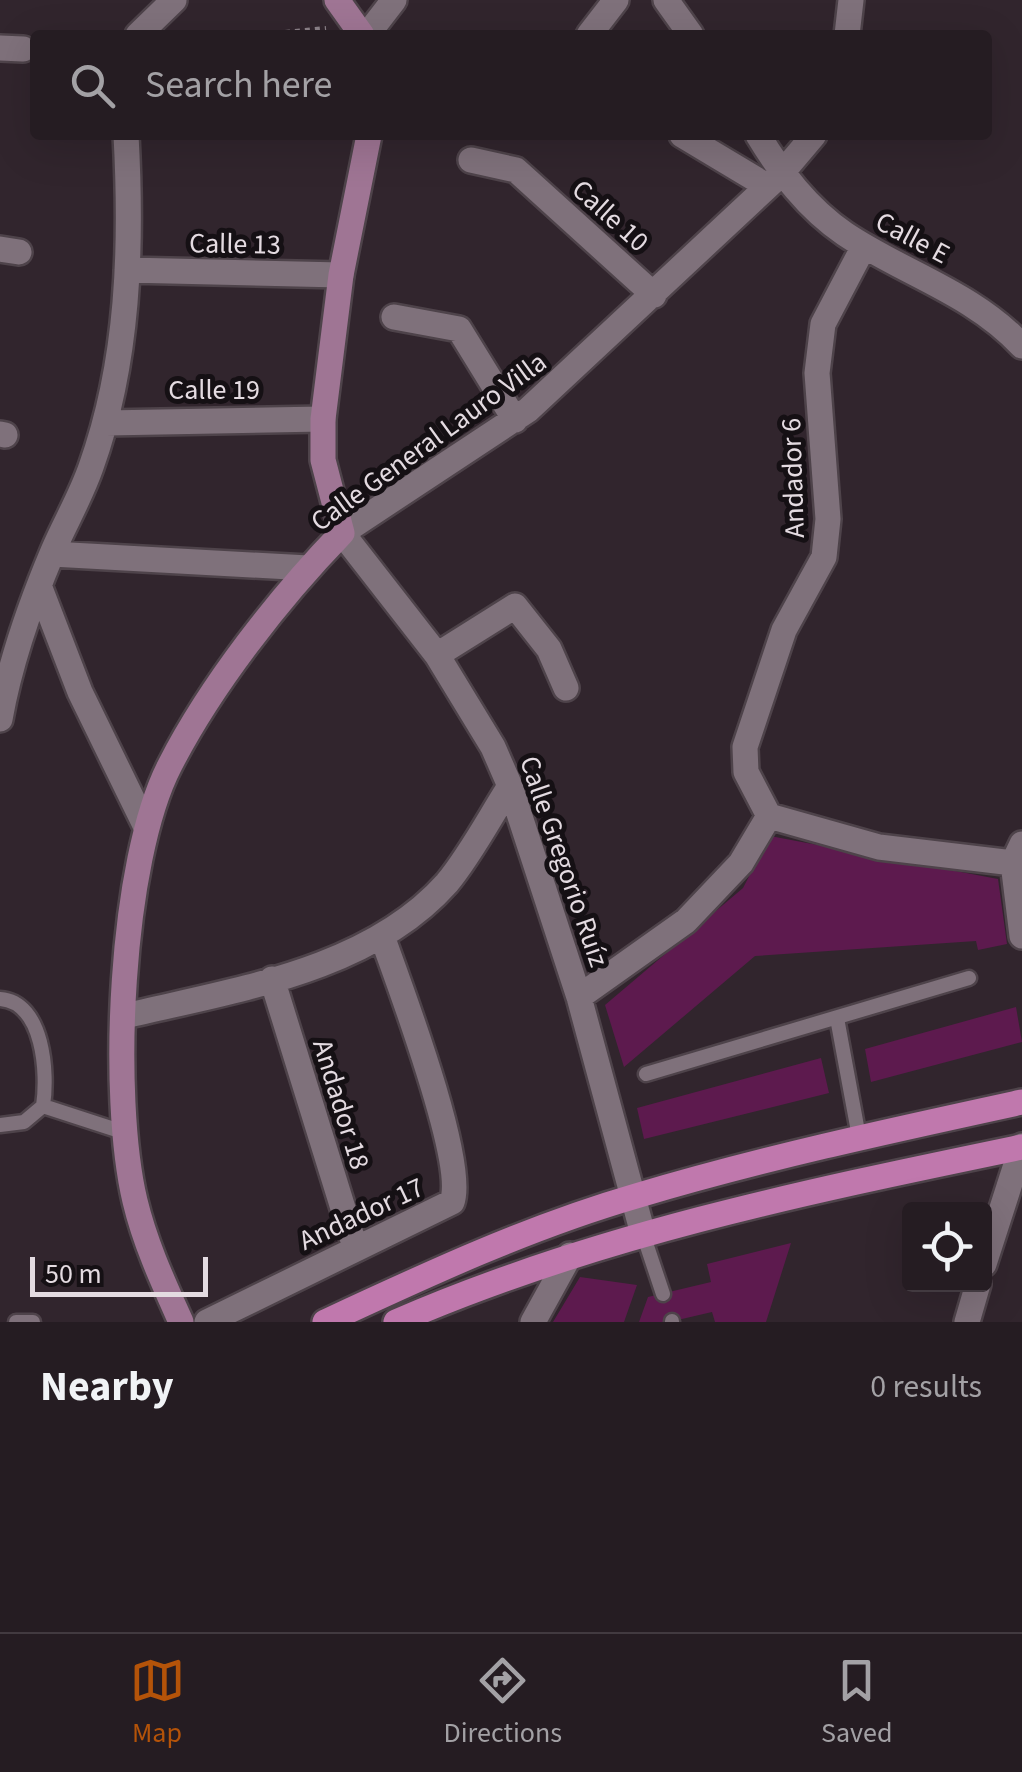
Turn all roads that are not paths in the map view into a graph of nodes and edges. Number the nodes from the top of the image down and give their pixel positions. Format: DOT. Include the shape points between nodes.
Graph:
graph roads {
  1 [pos="174,0"];
  2 [pos="337,0"];
  3 [pos="394,0"];
  4 [pos="616,0"];
  5 [pos="666,0"];
  6 [pos="851,0"];
  7 [pos="143,30"];
  8 [pos="360,30"];
  9 [pos="364,30"];
  10 [pos="592,30"];
  11 [pos="687,30"];
  12 [pos="847,30"];
  13 [pos="126,140"];
  14 [pos="368,140"];
  15 [pos="692,140"];
  16 [pos="760,140"];
  17 [pos="810,140"];
  18 [pos="472,160"];
  19 [pos="774,180"];
  20 [pos="864,246"];
  21 [pos="127,270"];
  22 [pos="341,275"];
  23 [pos="654,294"];
  24 [pos="394,317"];
  25 [pos="1022,346"];
  26 [pos="324,419"];
  27 [pos="514,420"];
  28 [pos="106,423"];
  29 [pos="342,533"];
  30 [pos="52,554"];
  31 [pos="308,568"];
  32 [pos="40,588"];
  33 [pos="437,655"];
  34 [pos="566,688"];
  35 [pos="0,718"];
  36 [pos="510,786"];
  37 [pos="768,816"];
  38 [pos="146,827"];
  39 [pos="1017,854"];
  40 [pos="382,936"];
  41 [pos="1022,936"];
  42 [pos="969,978"];
  43 [pos="272,979"];
  44 [pos="579,997"];
  45 [pos="0,999"];
  46 [pos="125,1016"];
  47 [pos="836,1018"];
  48 [pos="646,1074"];
  49 [pos="1022,1102"];
  50 [pos="43,1106"];
  51 [pos="0,1125"];
  52 [pos="126,1133"];
  53 [pos="859,1137"];
  54 [pos="1021,1147"];
  55 [pos="633,1196"];
  56 [pos="643,1234"];
  57 [pos="992,1239"];
  58 [pos="355,1247"];
  59 [pos="570,1255"];
  60 [pos="976,1292"];
  61 [pos="663,1294"];
  62 [pos="16,1322"];
  63 [pos="33,1322"];
  64 [pos="181,1322"];
  65 [pos="208,1322"];
  66 [pos="325,1322"];
  67 [pos="396,1322"];
  68 [pos="533,1322"];
  69 [pos="967,1322"];
  1 -- 7 [label="street"];
  2 -- 8 [label="street"];
  3 -- 9 [label="street"];
  4 -- 10 [label="street"];
  5 -- 11 [label="street"];
  6 -- 12 [label="street"];
  13 -- 21 [label="street"];
  14 -- 22 [label="street, Calle Gregorio Ruíz"];
  15 -- 19 [label="street"];
  16 -- 19 [label="street"];
  17 -- 19 [label="street, Calle General Lauro Villa"];
  18 -- 23 [label="street, Calle 10" via="516,170"];
  19 -- 20 [label="street, Calle E"];
  19 -- 23 [label="street, Calle General Lauro Villa"];
  20 -- 25 [label="street, Calle E" via="975,306"];
  20 -- 37 [label="street, Andador 6" via="824,324 819,356 824,556 784,630 745,747 746,772"];
  21 -- 22 [label="street, Calle 13"];
  21 -- 28 [label="street"];
  22 -- 26 [label="street, Calle Gregorio Ruíz"];
  23 -- 27 [label="street, Calle General Lauro Villa"];
  24 -- 27 [label="street" via="459,329"];
  26 -- 28 [label="street, Calle 19"];
  26 -- 29 [label="street, Calle Gregorio Ruíz" via="326,476"];
  27 -- 29 [label="street, Calle General Lauro Villa"];
  28 -- 30 [label="street"];
  29 -- 31 [label="street, Calle General Lauro Villa"];
  29 -- 33 [label="street, Calle Gregorio Ruíz"];
  30 -- 31 [label="street"];
  30 -- 32 [label="street"];
  31 -- 38 [label="street, Calle General Lauro Villa" via="206,705 168,768"];
  32 -- 35 [label="street"];
  32 -- 38 [label="street" via="80,692"];
  33 -- 34 [label="street" via="515,606 549,649"];
  33 -- 36 [label="street, Calle Gregorio Ruíz"];
  36 -- 40 [label="street" via="448,881"];
  36 -- 44 [label="street, Calle Gregorio Ruíz"];
  37 -- 39 [label="street" via="879,847"];
  37 -- 44 [label="street" via="709,900"];
  38 -- 46 [label="street, Calle General Lauro Villa"];
  39 -- 41 [label="street"];
  40 -- 43 [label="street"];
  40 -- 58 [label="street, Andador 17" via="458,1189 443,1208"];
  42 -- 47 [label="lane"];
  43 -- 46 [label="street"];
  43 -- 58 [label="street, Andador 18"];
  44 -- 55 [label="street, Calle Gregorio Ruíz"];
  45 -- 50 [label="lane" via="29,1017 44,1060"];
  46 -- 52 [label="street, Calle General Lauro Villa"];
  47 -- 48 [label="lane"];
  47 -- 53 [label="lane"];
  49 -- 53 [label="main road"];
  50 -- 51 [label="lane" via="24,1122"];
  50 -- 52 [label="lane"];
  52 -- 64 [label="street, Calle General Lauro Villa" via="149,1250"];
  53 -- 55 [label="main road"];
  54 -- 56 [label="main road"];
  54 -- 57 [label="street"];
  55 -- 56 [label="street, Calle Gregorio Ruíz"];
  55 -- 66 [label="main road" via="480,1253"];
  56 -- 59 [label="main road"];
  56 -- 61 [label="lane"];
  58 -- 65 [label="street, Andador 17"];
  59 -- 67 [label="main road"];
  59 -- 68 [label="street"];
  60 -- 69 [label="street"];
  62 -- 63 [label="lane"];
}
